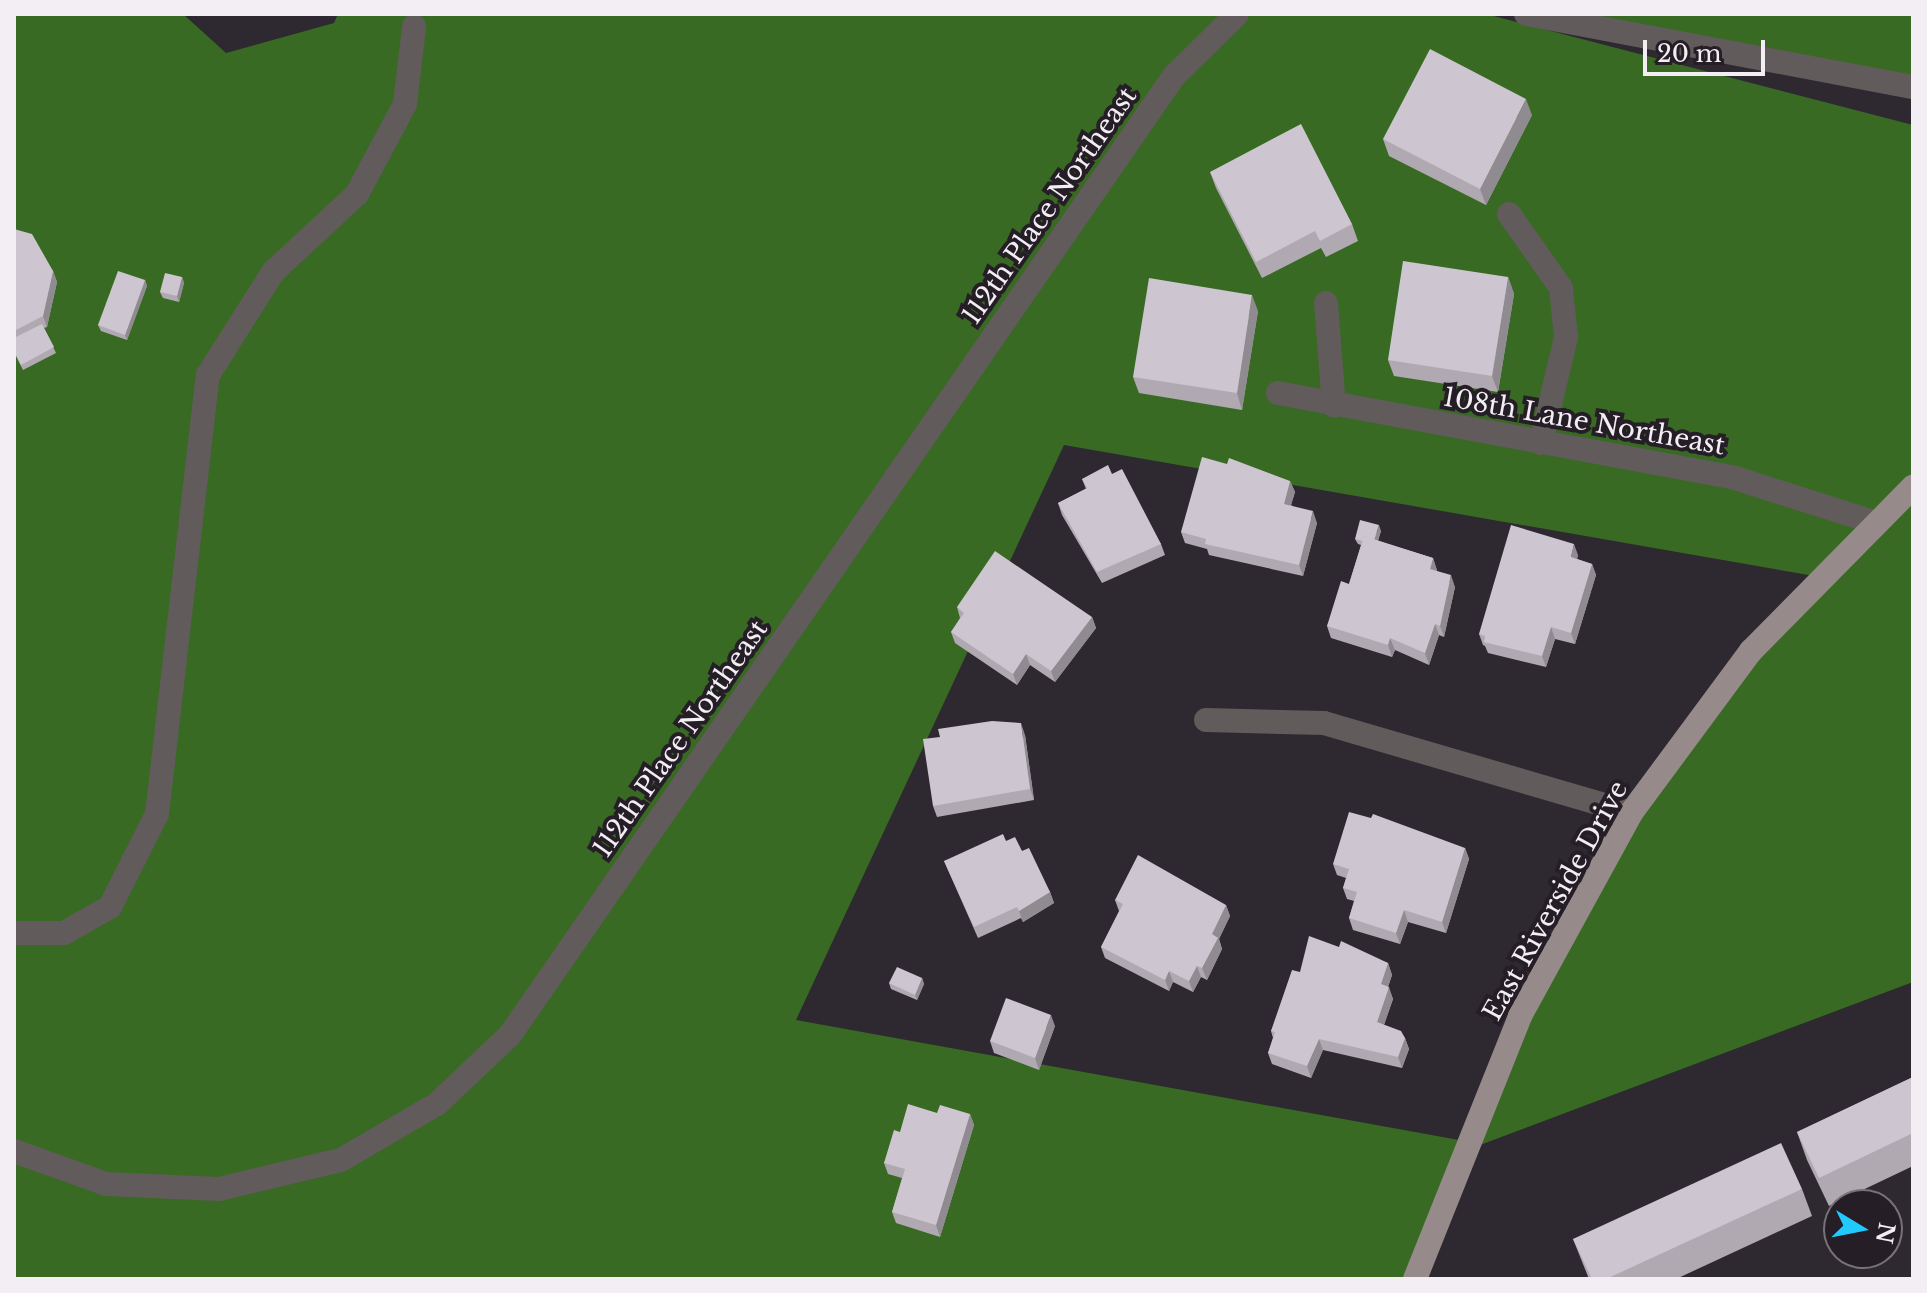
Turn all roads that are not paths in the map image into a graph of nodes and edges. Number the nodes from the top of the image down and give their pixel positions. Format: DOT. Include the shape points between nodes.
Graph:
graph roads {
  1 [pos="1237,14"];
  2 [pos="1526,14"];
  3 [pos="414,27"];
  4 [pos="1913,87"];
  5 [pos="1509,214"];
  6 [pos="1326,303"];
  7 [pos="1278,393"];
  8 [pos="1334,406"];
  9 [pos="1541,443"];
  10 [pos="1913,487"];
  11 [pos="1876,523"];
  12 [pos="1206,720"];
  13 [pos="1631,813"];
  14 [pos="14,933"];
  15 [pos="14,1151"];
  16 [pos="1415,1279"];
  1 -- 15 [label="street, 112th Place Northeast" via="1174,76 510,1035 437,1104 341,1160 219,1189 106,1184"];
  2 -- 4 [label="street"];
  3 -- 14 [label="street" via="405,104 357,194 273,272 208,375 157,814 110,907 64,933"];
  5 -- 9 [label="street" via="1561,288 1566,337"];
  6 -- 8 [label="street"];
  7 -- 8 [label="street, 108th Lane Northeast"];
  8 -- 9 [label="street, 108th Lane Northeast"];
  9 -- 11 [label="street, 108th Lane Northeast" via="1732,477"];
  10 -- 11 [label="main road, East Riverside Drive"];
  11 -- 13 [label="main road, East Riverside Drive" via="1751,651"];
  12 -- 13 [label="street" via="1324,723"];
  13 -- 16 [label="main road, East Riverside Drive" via="1520,1016"];
}
